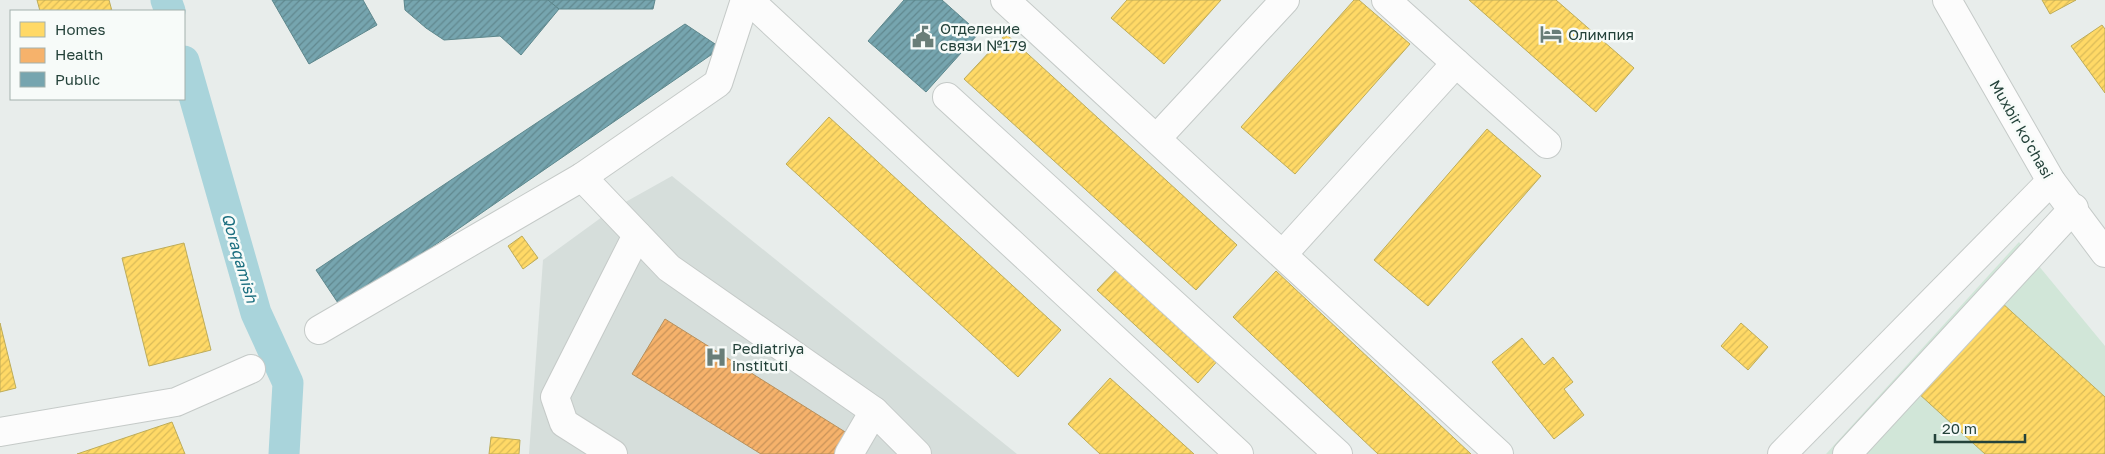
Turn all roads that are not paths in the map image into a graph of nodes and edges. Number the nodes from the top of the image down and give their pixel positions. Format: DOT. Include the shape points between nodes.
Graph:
graph roads {
  1 [pos="744,0"];
  2 [pos="749,0"];
  3 [pos="1286,0"];
  4 [pos="1386,0"];
  5 [pos="1947,0"];
  6 [pos="1012,2"];
  7 [pos="1456,63"];
  8 [pos="947,96"];
  9 [pos="1157,138"];
  10 [pos="1548,144"];
  11 [pos="582,177"];
  12 [pos="2051,181"];
  13 [pos="2074,208"];
  14 [pos="638,235"];
  15 [pos="2105,253"];
  16 [pos="1283,254"];
  17 [pos="320,330"];
  18 [pos="251,370"];
  19 [pos="874,411"];
  20 [pos="0,432"];
  21 [pos="613,454"];
  22 [pos="849,454"];
  23 [pos="917,454"];
  24 [pos="1239,454"];
  25 [pos="1338,454"];
  26 [pos="1499,454"];
  27 [pos="1782,454"];
  28 [pos="1847,454"];
  1 -- 11 [label="street" via="718,82"];
  2 -- 24 [label="street"];
  3 -- 9 [label="street"];
  4 -- 7 [label="street"];
  5 -- 12 [label="street, Muxbir ko'chasi"];
  6 -- 9 [label="street"];
  7 -- 10 [label="street"];
  7 -- 16 [label="street"];
  8 -- 25 [label="street"];
  9 -- 16 [label="street"];
  11 -- 14 [label="street"];
  11 -- 17 [label="street"];
  12 -- 13 [label="street, Muxbir ko'chasi"];
  12 -- 27 [label="street"];
  13 -- 15 [label="street, Muxbir ko'chasi"];
  13 -- 28 [label="street"];
  14 -- 19 [label="street" via="670,268"];
  14 -- 21 [label="street" via="555,398 564,423"];
  16 -- 26 [label="street"];
  18 -- 20 [label="street" via="176,402"];
  19 -- 22 [label="street"];
  19 -- 23 [label="street"];
}
